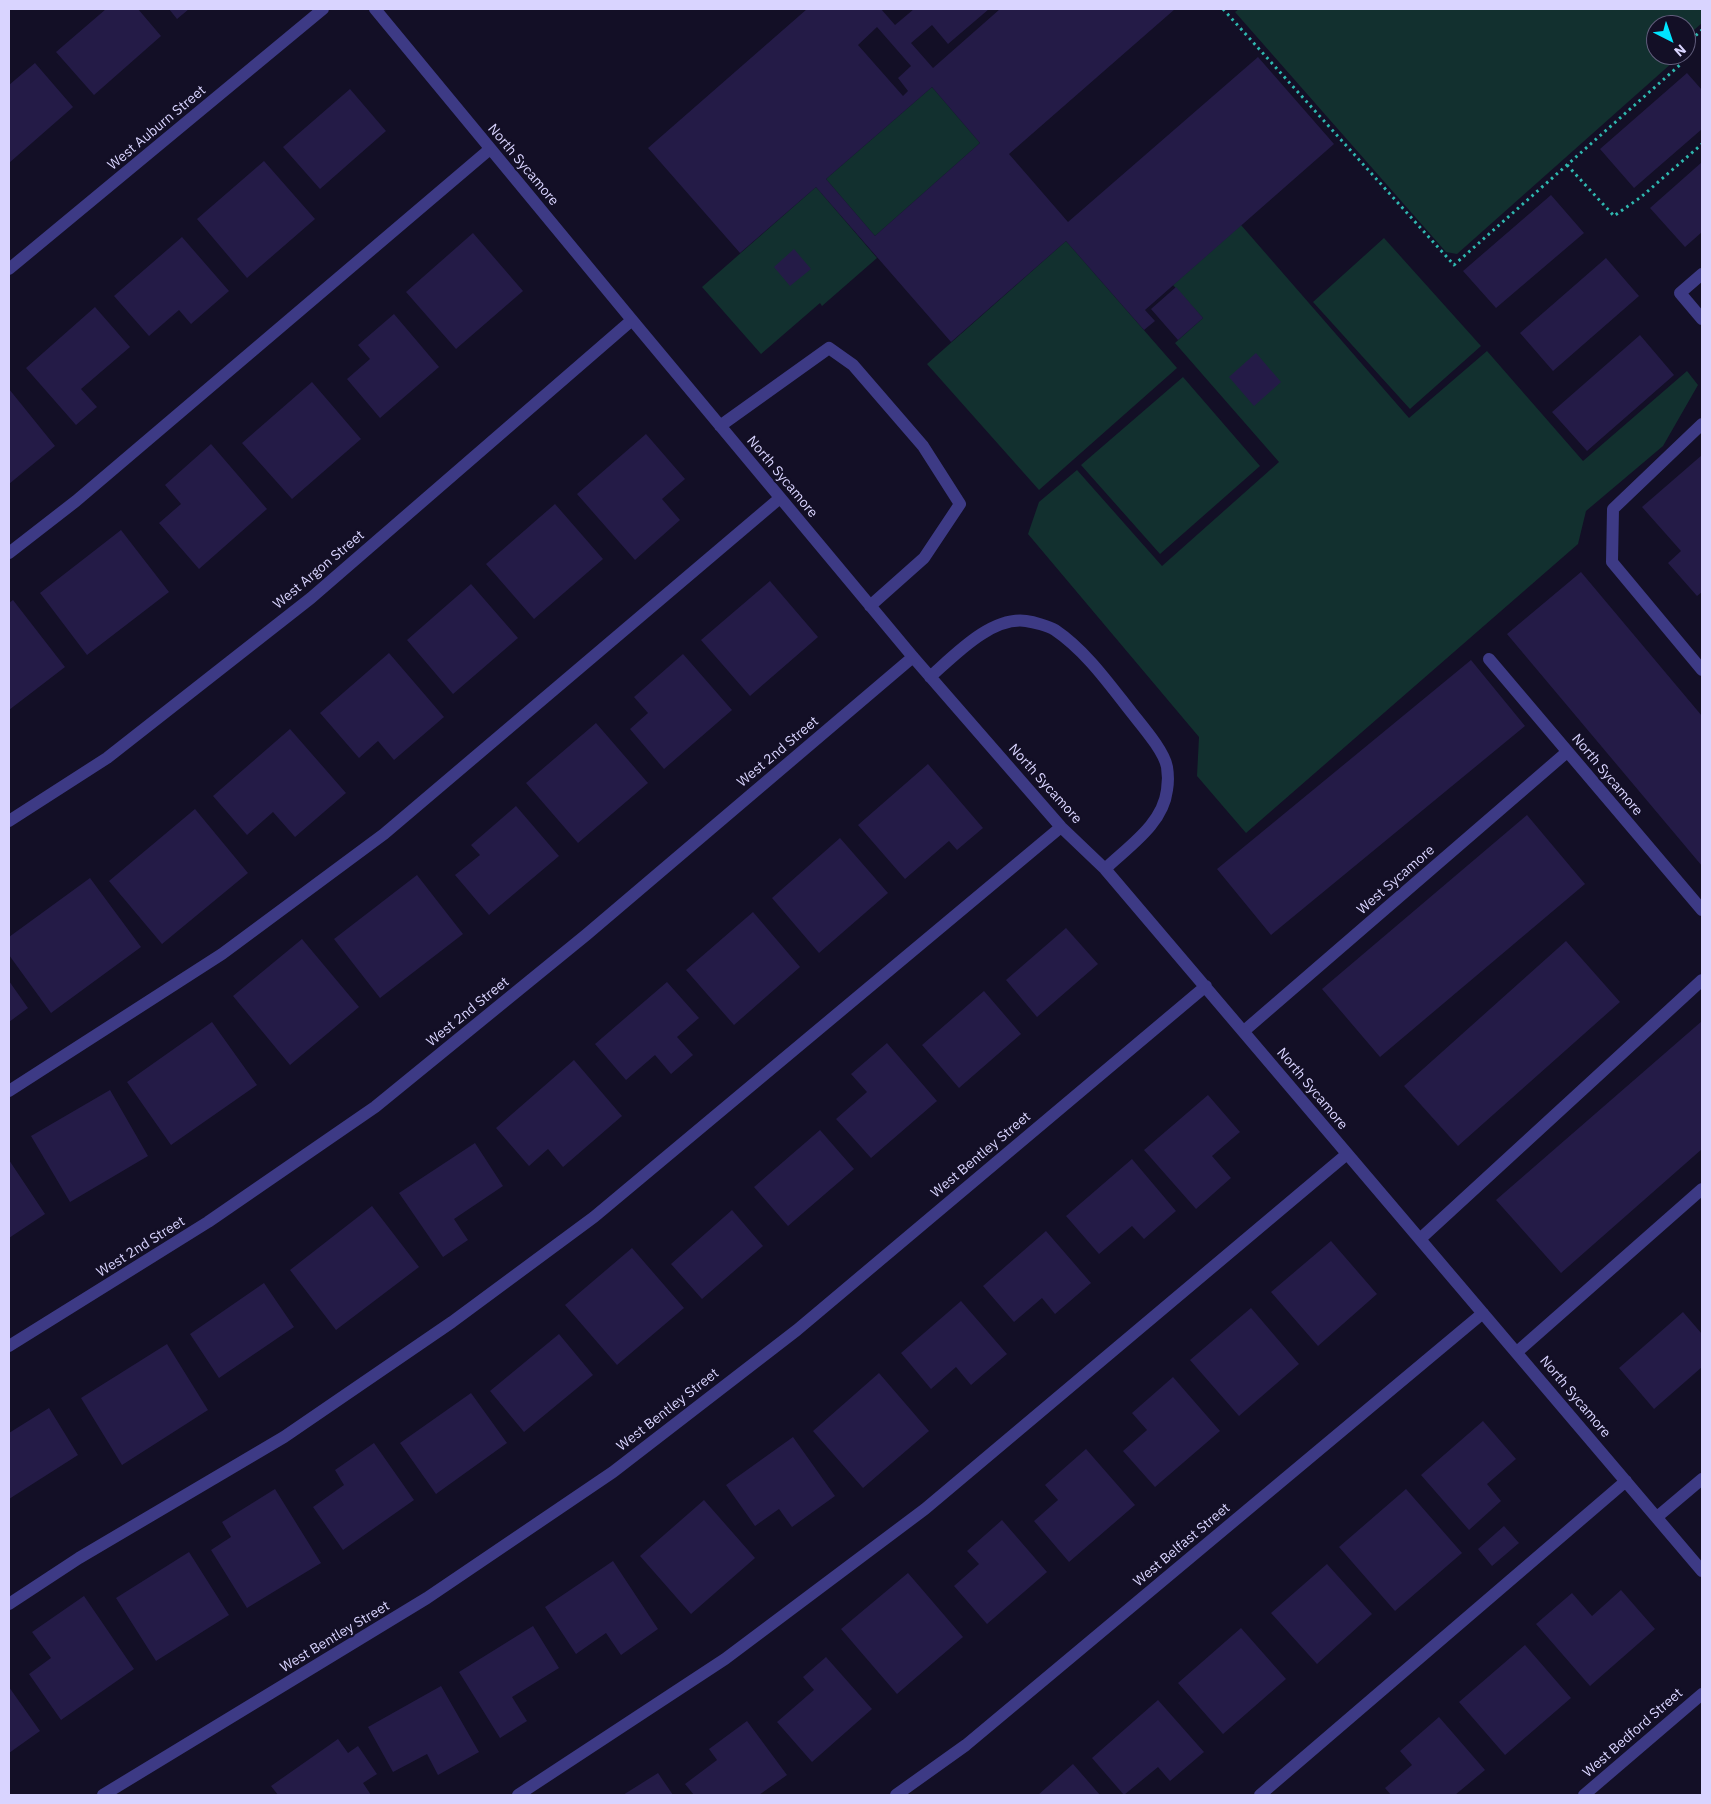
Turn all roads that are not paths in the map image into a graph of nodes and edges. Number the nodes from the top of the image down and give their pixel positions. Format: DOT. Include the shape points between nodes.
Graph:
graph roads {
  1 [pos="323,9"];
  2 [pos="375,9"];
  3 [pos="490,149"];
  4 [pos="9,270"];
  5 [pos="1702,274"];
  6 [pos="1702,319"];
  7 [pos="632,320"];
  8 [pos="1702,424"];
  9 [pos="720,426"];
  10 [pos="780,498"];
  11 [pos="9,553"];
  12 [pos="870,606"];
  13 [pos="913,657"];
  14 [pos="1489,659"];
  15 [pos="1702,670"];
  16 [pos="930,677"];
  17 [pos="1567,752"];
  18 [pos="9,822"];
  19 [pos="1061,827"];
  20 [pos="1105,869"];
  21 [pos="1702,910"];
  22 [pos="1702,980"];
  23 [pos="1206,986"];
  24 [pos="1244,1031"];
  25 [pos="9,1091"];
  26 [pos="1348,1154"];
  27 [pos="1702,1189"];
  28 [pos="1420,1239"];
  29 [pos="1483,1313"];
  30 [pos="9,1346"];
  31 [pos="1516,1352"];
  32 [pos="1702,1479"];
  33 [pos="1626,1481"];
  34 [pos="1657,1517"];
  35 [pos="1702,1571"];
  36 [pos="9,1604"];
  37 [pos="1702,1694"];
  38 [pos="103,1795"];
  39 [pos="518,1795"];
  40 [pos="896,1795"];
  41 [pos="1260,1795"];
  42 [pos="1584,1795"];
  1 -- 4 [label="street, West Auburn Street"];
  2 -- 3 [label="street, North Sycamore"];
  3 -- 7 [label="street, North Sycamore"];
  3 -- 11 [label="street" via="76,501"];
  5 -- 6 [label="street" via="1680,293"];
  7 -- 9 [label="street, North Sycamore"];
  7 -- 18 [label="street, West Argon Street" via="311,598 107,758"];
  8 -- 15 [label="street" via="1613,509 1612,562"];
  9 -- 10 [label="street, North Sycamore"];
  9 -- 12 [label="street" via="829,348 853,365 923,446 960,504 924,558"];
  10 -- 12 [label="street, North Sycamore"];
  10 -- 25 [label="street" via="384,834 222,954"];
  12 -- 13 [label="street, North Sycamore"];
  13 -- 16 [label="street, North Sycamore"];
  13 -- 30 [label="street, West 2nd Street" via="594,929 375,1108 208,1222"];
  14 -- 17 [label="street, North Sycamore"];
  16 -- 19 [label="street, North Sycamore"];
  16 -- 20 [label="street" via="980,634 1012,622 1026,621 1052,628 1083,654 1153,740 1167,767 1167,790 1154,822"];
  17 -- 21 [label="street, North Sycamore"];
  17 -- 24 [label="street, West Sycamore"];
  19 -- 20 [label="street, North Sycamore"];
  19 -- 36 [label="street" via="594,1216 452,1322 284,1437 79,1558"];
  20 -- 23 [label="street, North Sycamore"];
  22 -- 28 [label="street"];
  23 -- 24 [label="street, North Sycamore"];
  23 -- 38 [label="street, West Bentley Street" via="797,1330 613,1472 427,1598"];
  24 -- 26 [label="street, North Sycamore"];
  26 -- 28 [label="street, North Sycamore"];
  26 -- 39 [label="street" via="925,1509 725,1660"];
  27 -- 31 [label="street"];
  28 -- 29 [label="street, North Sycamore"];
  29 -- 31 [label="street, North Sycamore"];
  29 -- 40 [label="street, West Belfast Street" via="966,1745"];
  31 -- 33 [label="street, North Sycamore"];
  32 -- 34 [label="street"];
  33 -- 34 [label="street, North Sycamore"];
  33 -- 41 [label="street"];
  34 -- 35 [label="street, North Sycamore"];
  37 -- 42 [label="street, West Bedford Street"];
}
